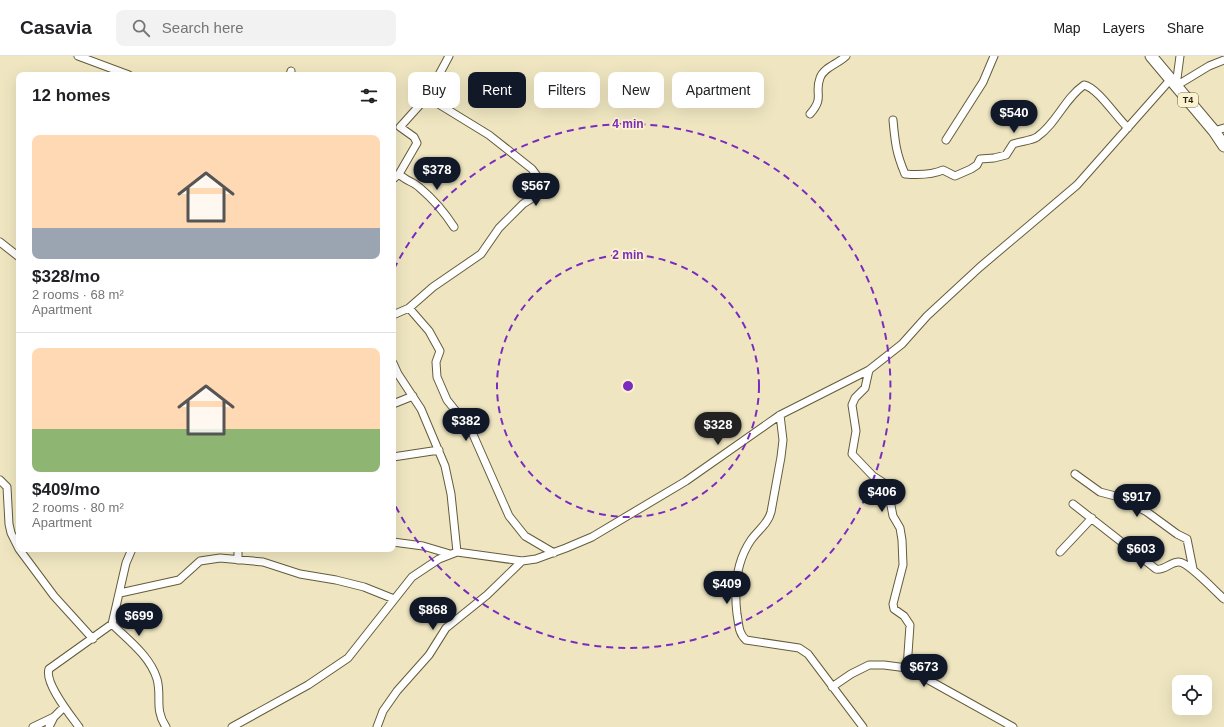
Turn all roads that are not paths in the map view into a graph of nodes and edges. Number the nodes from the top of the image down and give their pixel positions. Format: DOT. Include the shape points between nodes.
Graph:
graph roads {
  1 [pos="78,56"];
  2 [pos="449,56"];
  3 [pos="846,56"];
  4 [pos="994,56"];
  5 [pos="1180,56"];
  6 [pos="1154,57"];
  7 [pos="1224,60"];
  8 [pos="121,72"];
  9 [pos="440,72"];
  10 [pos="1173,83"];
  11 [pos="417,108"];
  12 [pos="445,108"];
  13 [pos="810,114"];
  14 [pos="893,120"];
  15 [pos="1128,128"];
  16 [pos="1219,129"];
  17 [pos="946,140"];
  18 [pos="1224,146"];
  19 [pos="399,174"];
  20 [pos="396,176"];
  21 [pos="454,227"];
  22 [pos="0,242"];
  23 [pos="16,255"];
  24 [pos="409,308"];
  25 [pos="396,314"];
  26 [pos="396,370"];
  27 [pos="869,370"];
  28 [pos="413,396"];
  29 [pos="396,403"];
  30 [pos="780,415"];
  31 [pos="439,450"];
  32 [pos="396,457"];
  33 [pos="1075,474"];
  34 [pos="0,480"];
  35 [pos="1073,504"];
  36 [pos="1092,518"];
  37 [pos="396,542"];
  38 [pos="16,543"];
  39 [pos="21,552"];
  40 [pos="131,552"];
  41 [pos="238,552"];
  42 [pos="1060,552"];
  43 [pos="454,553"];
  44 [pos="554,553"];
  45 [pos="238,560"];
  46 [pos="522,561"];
  47 [pos="1193,570"];
  48 [pos="120,593"];
  49 [pos="394,599"];
  50 [pos="1224,599"];
  51 [pos="112,624"];
  52 [pos="93,639"];
  53 [pos="907,668"];
  54 [pos="832,687"];
  55 [pos="64,707"];
  56 [pos="54,717"];
  57 [pos="33,727"];
  58 [pos="49,727"];
  59 [pos="79,727"];
  60 [pos="166,727"];
  61 [pos="232,727"];
  62 [pos="377,727"];
  63 [pos="863,727"];
  64 [pos="1013,727"];
  1 -- 8 [label="street"];
  2 -- 9 [label="street"];
  3 -- 13 [label="street" via="841,62 823,72 817,106"];
  4 -- 17 [label="street" via="983,82"];
  5 -- 10 [label="street"];
  6 -- 10 [label="highway, T4"];
  7 -- 10 [label="street"];
  10 -- 15 [label="street"];
  10 -- 16 [label="highway, T4"];
  11 -- 19 [label="street" via="400,127 414,137 416,143"];
  12 -- 24 [label="street" via="489,135 532,169 540,180 542,189 499,228 481,254"];
  14 -- 15 [label="street" via="895,150 905,174 913,175 943,170 955,176 977,165 980,159 1006,155 1013,144 1036,138 1046,130 1075,91 1084,85 1091,87"];
  15 -- 27 [label="street" via="1077,185 980,267 902,344"];
  16 -- 18 [label="highway, T4"];
  19 -- 20 [label="street"];
  19 -- 21 [label="street" via="420,188"];
  22 -- 23 [label="street"];
  24 -- 25 [label="street"];
  24 -- 44 [label="street" via="429,331 440,351 436,362 437,377 447,400 471,430 509,516 525,536"];
  26 -- 28 [label="street"];
  27 -- 30 [label="street"];
  27 -- 53 [label="street" via="865,388 852,405 856,431 852,454 872,476 887,485 893,516 900,531 903,565 893,604 894,609 904,616 910,625"];
  28 -- 29 [label="street"];
  28 -- 31 [label="street"];
  30 -- 44 [label="street" via="686,481 592,537"];
  30 -- 54 [label="street" via="783,440 769,520 751,540 736,579 735,600 740,630 746,640 802,649"];
  31 -- 32 [label="street"];
  31 -- 43 [label="street" via="451,494"];
  33 -- 47 [label="street" via="1100,492 1119,497 1187,539"];
  34 -- 38 [label="street" via="7,487 9,524"];
  35 -- 36 [label="street"];
  36 -- 42 [label="street"];
  36 -- 47 [label="street" via="1156,569 1181,562"];
  37 -- 43 [label="street"];
  39 -- 52 [label="street" via="54,596"];
  40 -- 48 [label="street"];
  41 -- 45 [label="street"];
  43 -- 46 [label="street"];
  43 -- 49 [label="street" via="418,572"];
  44 -- 46 [label="street"];
  45 -- 48 [label="street" via="220,558 200,561 179,580"];
  45 -- 49 [label="street" via="263,562 300,574 336,580"];
  46 -- 62 [label="street" via="488,595 446,628 429,655 397,691 383,712"];
  47 -- 50 [label="street"];
  48 -- 51 [label="street"];
  49 -- 61 [label="street" via="348,658 308,686"];
  51 -- 52 [label="street"];
  51 -- 60 [label="street" via="145,657 153,671 158,686 159,711"];
  52 -- 55 [label="street" via="48,669 50,679"];
  53 -- 54 [label="street" via="869,665"];
  53 -- 64 [label="street"];
  54 -- 63 [label="street"];
  55 -- 56 [label="street"];
  55 -- 59 [label="street"];
  56 -- 57 [label="street"];
  56 -- 58 [label="street"];
}
